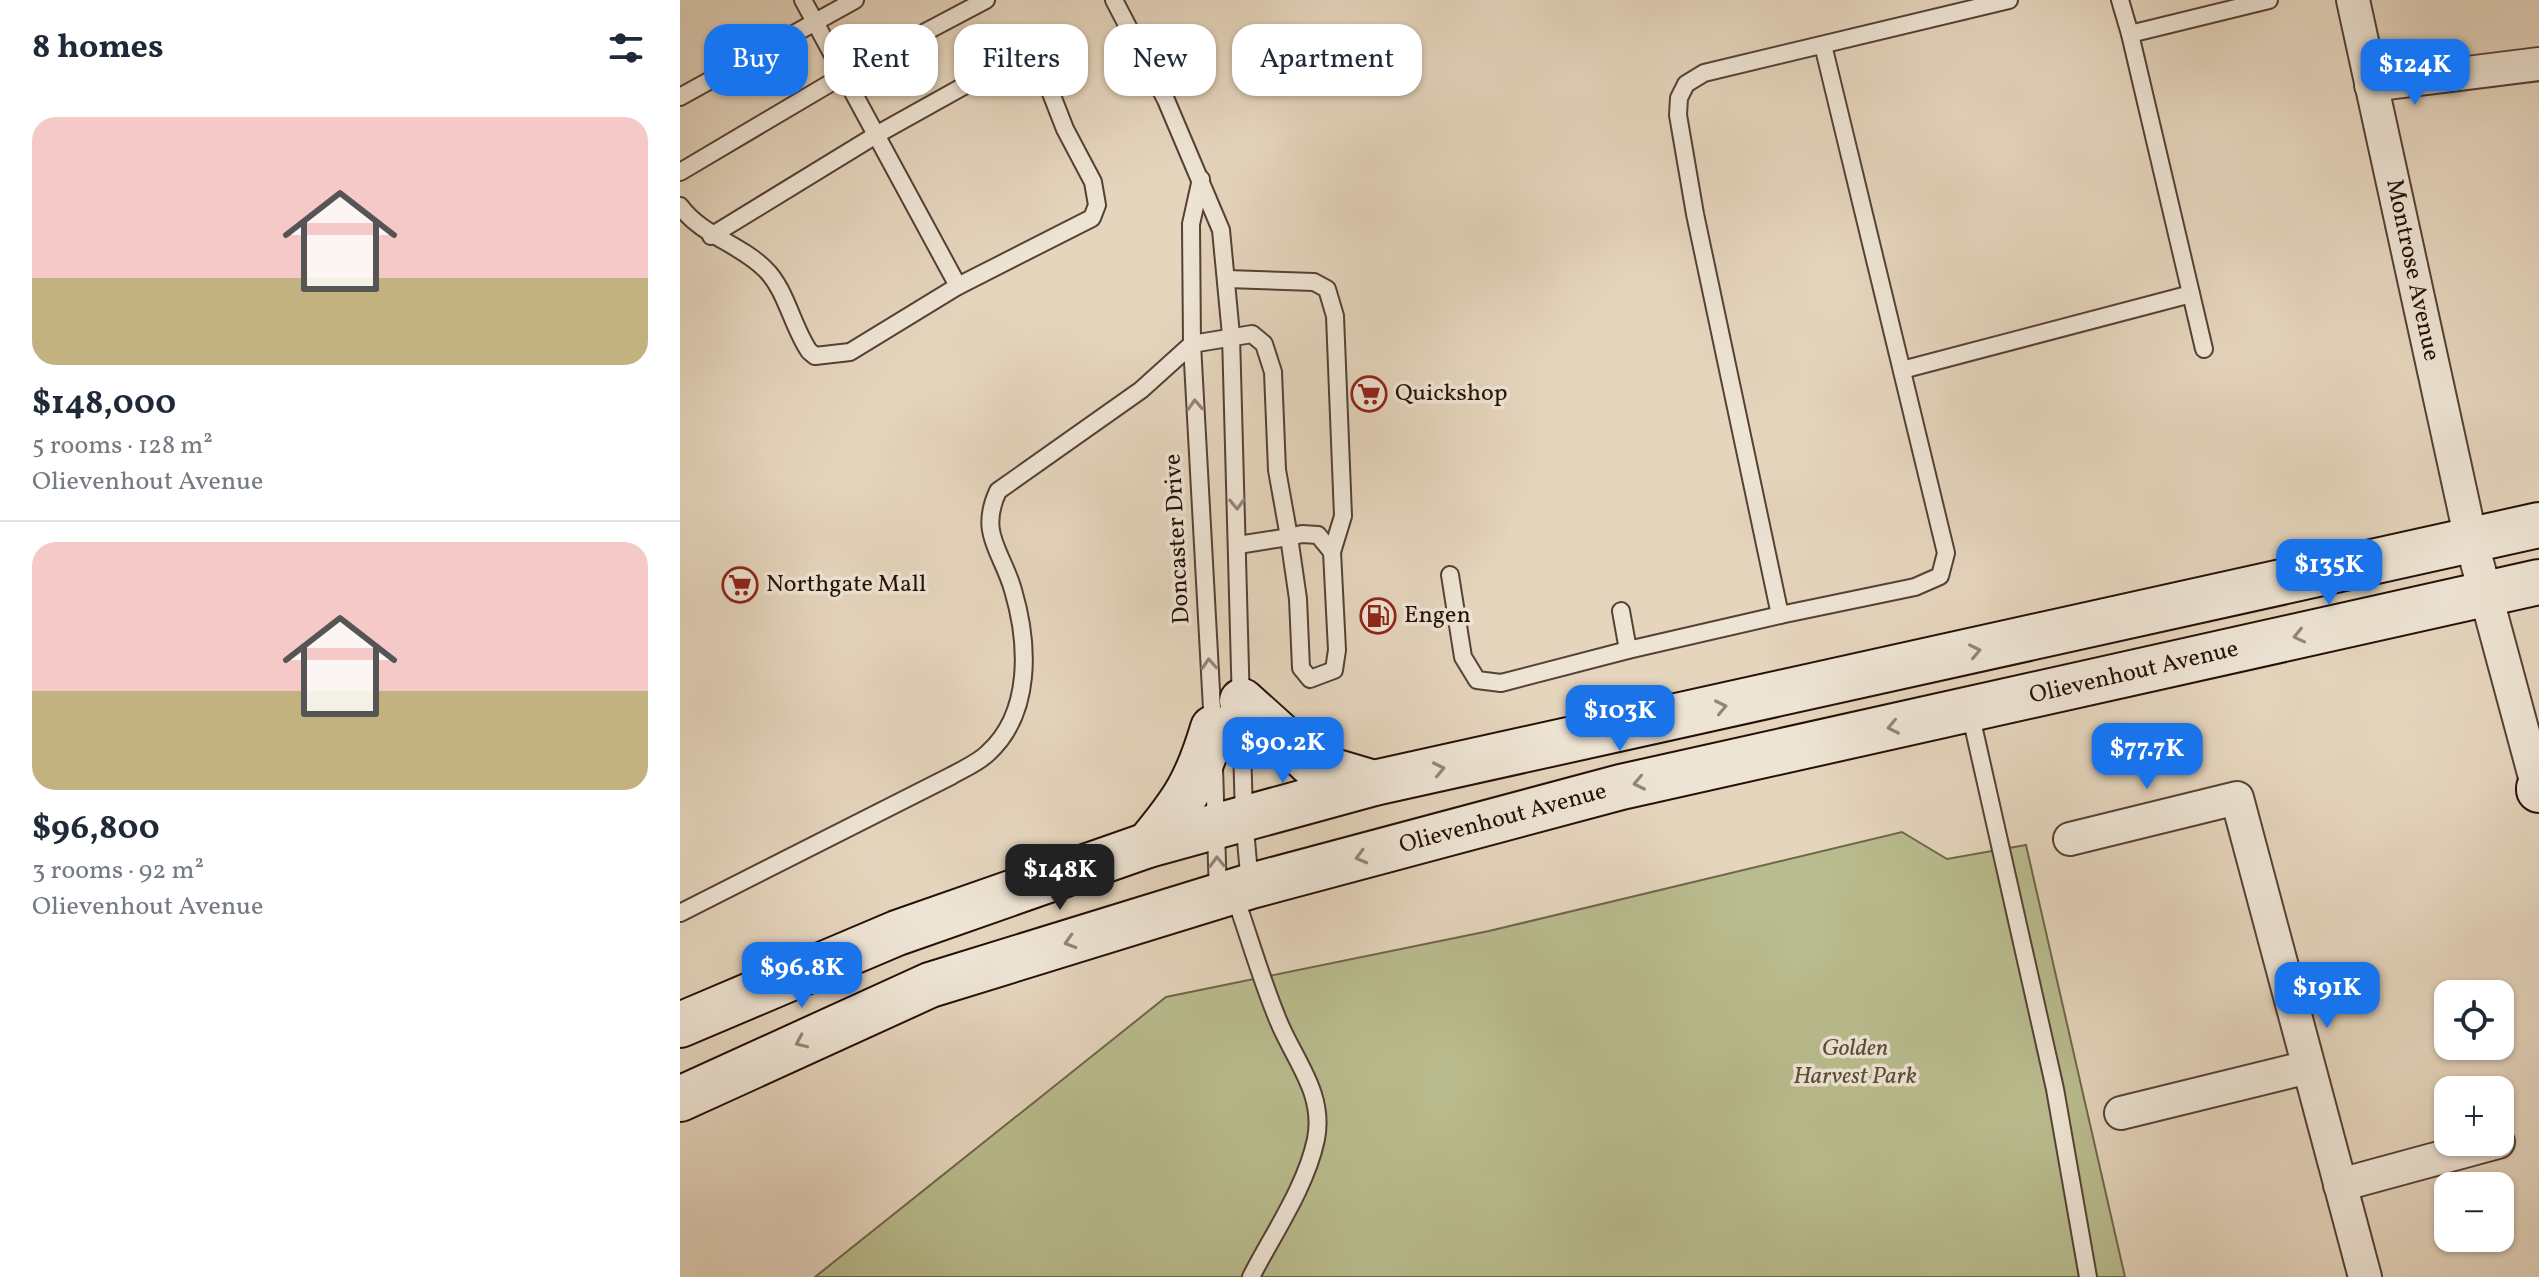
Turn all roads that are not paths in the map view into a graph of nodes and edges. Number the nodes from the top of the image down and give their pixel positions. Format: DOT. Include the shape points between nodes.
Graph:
graph roads {
  1 [pos="803,0"];
  2 [pos="855,0"];
  3 [pos="986,0"];
  4 [pos="1114,0"];
  5 [pos="2009,0"];
  6 [pos="2120,0"];
  7 [pos="2269,0"];
  8 [pos="2353,0"];
  9 [pos="814,22"];
  10 [pos="938,25"];
  11 [pos="2130,34"];
  12 [pos="824,40"];
  13 [pos="1823,45"];
  14 [pos="2539,64"];
  15 [pos="2371,85"];
  16 [pos="824,87"];
  17 [pos="855,96"];
  18 [pos="680,97"];
  19 [pos="876,135"];
  20 [pos="680,172"];
  21 [pos="1201,179"];
  22 [pos="680,206"];
  23 [pos="711,236"];
  24 [pos="1227,279"];
  25 [pos="958,286"];
  26 [pos="2191,294"];
  27 [pos="1231,335"];
  28 [pos="1192,344"];
  29 [pos="2204,349"];
  30 [pos="1902,370"];
  31 [pos="2539,525"];
  32 [pos="1289,537"];
  33 [pos="2471,540"];
  34 [pos="1238,545"];
  35 [pos="1332,552"];
  36 [pos="1450,575"];
  37 [pos="2539,582"];
  38 [pos="2485,594"];
  39 [pos="1621,611"];
  40 [pos="1780,615"];
  41 [pos="1628,650"];
  42 [pos="1969,711"];
  43 [pos="1228,714"];
  44 [pos="1374,783"];
  45 [pos="2539,790"];
  46 [pos="1230,822"];
  47 [pos="2070,839"];
  48 [pos="1148,845"];
  49 [pos="1234,892"];
  50 [pos="680,913"];
  51 [pos="680,1025"];
  52 [pos="2308,1067"];
  53 [pos="680,1099"];
  54 [pos="2121,1113"];
  55 [pos="2446,1156"];
  56 [pos="2340,1185"];
  57 [pos="1251,1277"];
  58 [pos="2088,1277"];
  59 [pos="2365,1277"];
  1 -- 9 [label="lane"];
  2 -- 9 [label="lane"];
  3 -- 10 [label="lane"];
  4 -- 21 [label="lane, Doncaster Drive"];
  5 -- 13 [label="lane"];
  6 -- 11 [label="lane"];
  7 -- 11 [label="lane"];
  8 -- 15 [label="street, Montrose Avenue"];
  9 -- 12 [label="lane"];
  9 -- 18 [label="lane"];
  11 -- 26 [label="lane"];
  13 -- 30 [label="lane"];
  13 -- 40 [label="lane" via="1704,73 1686,84 1679,98 1695,214"];
  14 -- 15 [label="street"];
  15 -- 33 [label="street, Montrose Avenue"];
  16 -- 20 [label="lane"];
  17 -- 19 [label="lane"];
  19 -- 23 [label="lane"];
  19 -- 25 [label="lane"];
  19 -- 25 [label="lane" via="1008,59 1028,57 1042,70 1093,182 1095,211 1092,218"];
  21 -- 24 [label="lane, Doncaster Drive" via="1221,230"];
  21 -- 28 [label="lane, Doncaster Drive" via="1191,224"];
  22 -- 23 [label="lane"];
  23 -- 25 [label="lane" via="748,254 767,271 798,335 815,356 850,352"];
  24 -- 27 [label="lane, Doncaster Drive"];
  24 -- 35 [label="lane" via="1314,282 1327,289 1335,316 1343,516"];
  26 -- 29 [label="lane"];
  26 -- 30 [label="lane"];
  27 -- 28 [label="lane"];
  27 -- 32 [label="lane" via="1258,338 1269,355 1276,393 1277,470"];
  27 -- 34 [label="lane, Doncaster Drive, one-way"];
  43 -- 28 [label="lane, Doncaster Drive, one-way"];
  28 -- 50 [label="lane" via="1131,398 998,491 989,511 989,532 1013,591 1024,671 1011,726 987,754"];
  30 -- 40 [label="lane" via="1946,553 1940,576 1915,587"];
  31 -- 33 [label="street"];
  32 -- 34 [label="lane"];
  32 -- 35 [label="lane" via="1318,535"];
  32 -- 35 [label="lane" via="1301,668 1310,679 1327,674 1336,663"];
  33 -- 38 [label="street, Montrose Avenue"];
  44 -- 33 [label="street, one-way"];
  34 -- 43 [label="lane, Doncaster Drive"];
  36 -- 41 [label="lane" via="1463,657 1477,680 1501,683"];
  37 -- 38 [label="street, Olievenhout Avenue"];
  38 -- 42 [label="street, Olievenhout Avenue, one-way"];
  38 -- 45 [label="street, Montrose Avenue"];
  39 -- 41 [label="lane"];
  40 -- 41 [label="lane"];
  42 -- 49 [label="street, Olievenhout Avenue, one-way" via="1621,787"];
  42 -- 58 [label="lane" via="2055,1089"];
  43 -- 44 [label="street" via="1313,765"];
  43 -- 46 [label="lane, Doncaster Drive"];
  43 -- 46 [label="lane, Doncaster Drive"];
  43 -- 48 [label="street" via="1185,801"];
  44 -- 46 [label="street"];
  46 -- 48 [label="street"];
  49 -- 46 [label="lane, Doncaster Drive, one-way"];
  46 -- 49 [label="lane, Doncaster Drive"];
  47 -- 52 [label="street" via="2237,798"];
  48 -- 51 [label="street" via="897,933"];
  49 -- 53 [label="street, Olievenhout Avenue, one-way" via="930,985"];
  49 -- 57 [label="lane" via="1278,1022 1308,1075 1316,1108 1316,1139 1298,1188"];
  52 -- 54 [label="street"];
  52 -- 56 [label="street"];
  55 -- 56 [label="street"];
  56 -- 59 [label="street"];
}
